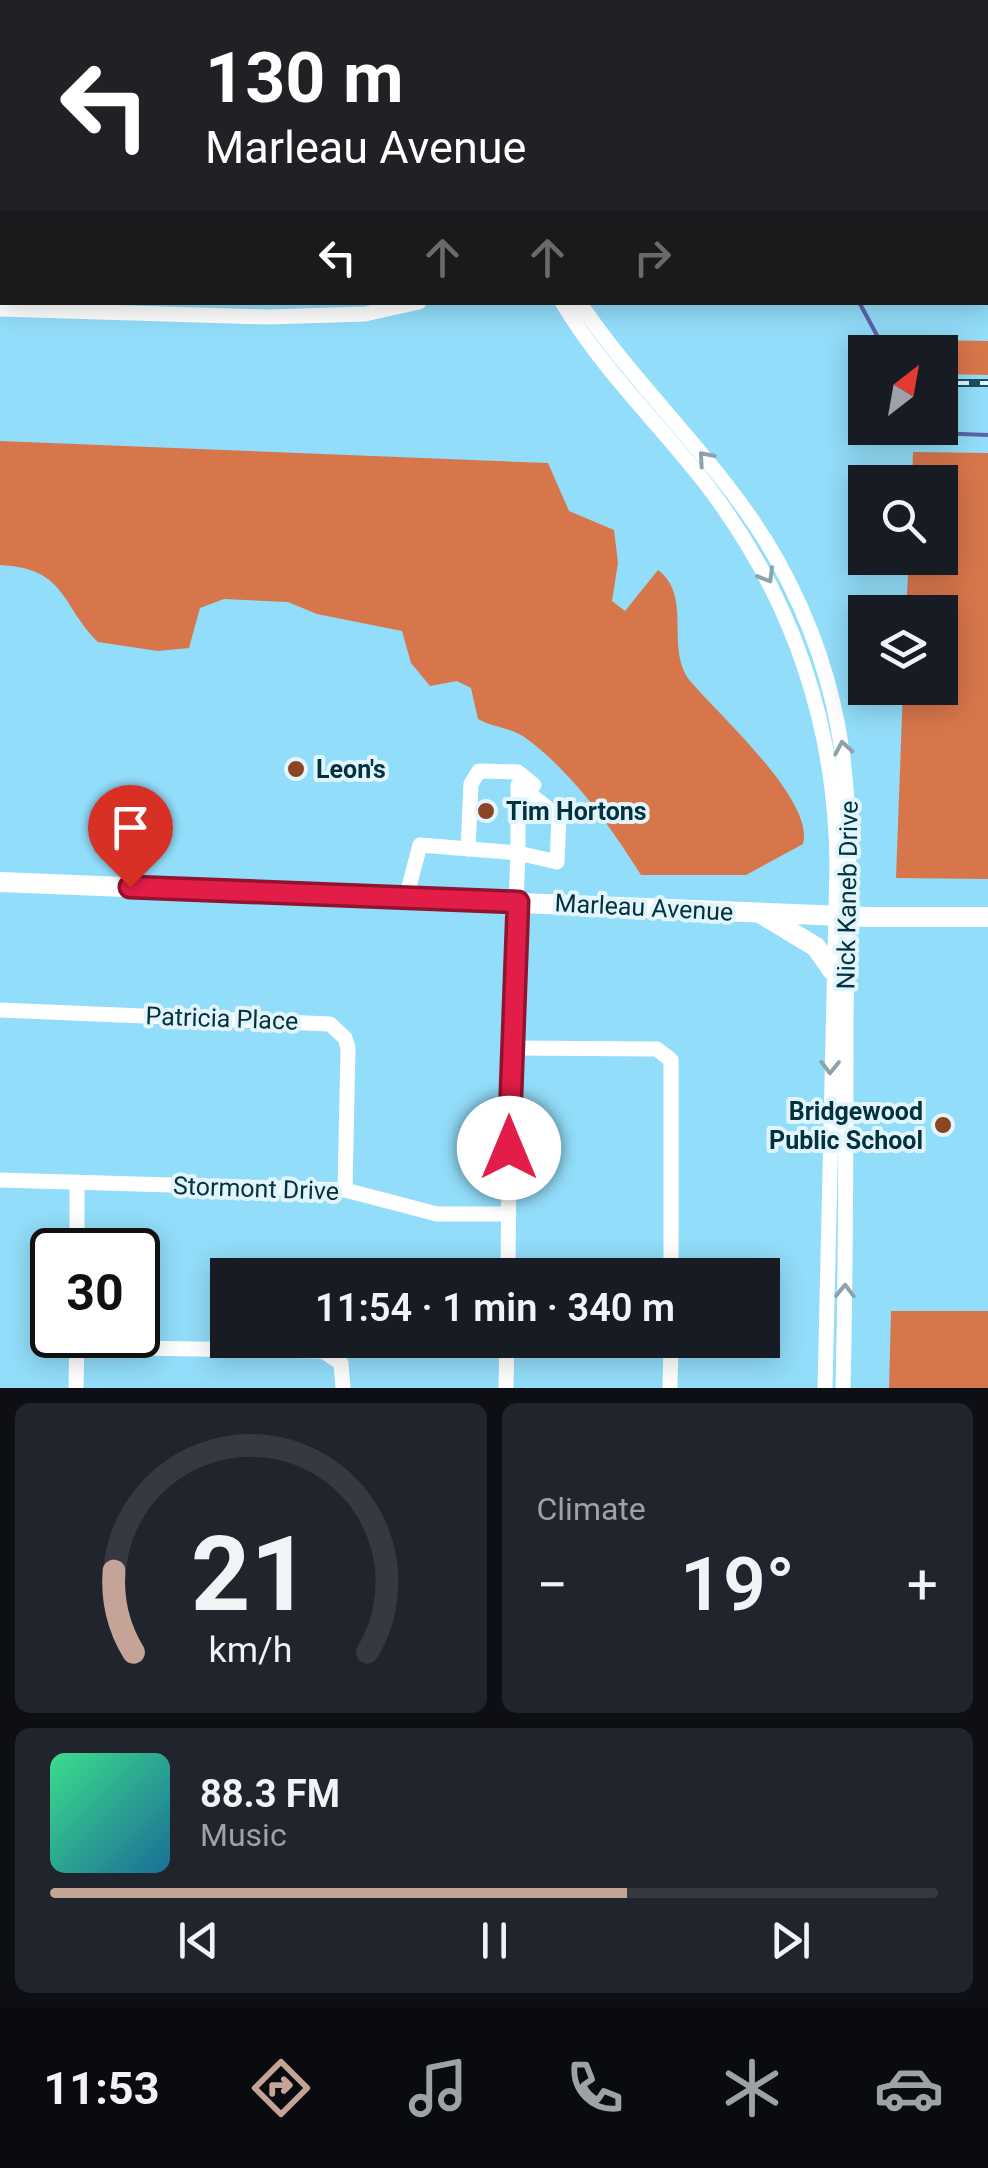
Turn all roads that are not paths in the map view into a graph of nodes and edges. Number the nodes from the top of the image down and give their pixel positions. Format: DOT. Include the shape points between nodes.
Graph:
graph roads {
  1 [pos="351,305"];
  2 [pos="406,305"];
  3 [pos="564,305"];
  4 [pos="581,305"];
  5 [pos="0,309"];
  6 [pos="309,316"];
  7 [pos="559,817"];
  8 [pos="468,848"];
  9 [pos="518,852"];
  10 [pos="0,882"];
  11 [pos="406,898"];
  12 [pos="518,902"];
  13 [pos="756,912"];
  14 [pos="841,914"];
  15 [pos="988,917"];
  16 [pos="832,970"];
  17 [pos="0,1010"];
  18 [pos="510,1048"];
  19 [pos="0,1180"];
  20 [pos="77,1182"];
  21 [pos="345,1190"];
  22 [pos="509,1214"];
  23 [pos="77,1228"];
  24 [pos="508,1258"];
  25 [pos="671,1258"];
  26 [pos="160,1344"];
  27 [pos="76,1358"];
  28 [pos="507,1358"];
  29 [pos="671,1358"];
  30 [pos="76,1388"];
  31 [pos="343,1388"];
  32 [pos="506,1388"];
  33 [pos="670,1388"];
  34 [pos="824,1388"];
  35 [pos="844,1388"];
  1 -- 6 [label="street"];
  2 -- 6 [label="street"];
  3 -- 14 [label="street, Nick Kaneb Drive, one-way" via="708,488 780,601 830,762"];
  14 -- 4 [label="street, Nick Kaneb Drive, one-way" via="851,812 833,696 812,633 750,515"];
  5 -- 6 [label="street"];
  7 -- 8 [label="street" via="558,804 518,772 478,772 471,784"];
  7 -- 9 [label="street" via="557,862"];
  7 -- 9 [label="street" via="518,784"];
  8 -- 9 [label="street"];
  8 -- 11 [label="street" via="420,845"];
  9 -- 12 [label="street"];
  10 -- 11 [label="main road, Marleau Avenue"];
  11 -- 12 [label="main road, Marleau Avenue"];
  12 -- 13 [label="main road, Marleau Avenue"];
  12 -- 18 [label="street"];
  13 -- 14 [label="main road, Marleau Avenue"];
  13 -- 16 [label="main road" via="816,947"];
  14 -- 15 [label="main road, Marleau Avenue"];
  14 -- 16 [label="street, Nick Kaneb Drive"];
  35 -- 14 [label="street, Nick Kaneb Drive, one-way"];
  16 -- 34 [label="street, Nick Kaneb Drive, one-way"];
  17 -- 21 [label="street, Patricia Place" via="330,1024 348,1048"];
  18 -- 22 [label="street"];
  18 -- 25 [label="street" via="657,1048 672,1060"];
  19 -- 20 [label="street, Stormont Drive"];
  20 -- 21 [label="street, Stormont Drive"];
  20 -- 23 [label="street"];
  21 -- 22 [label="street, Stormont Drive" via="437,1214"];
  22 -- 24 [label="street"];
  26 -- 31 [label="street" via="323,1351 341,1363"];
  27 -- 30 [label="street"];
  28 -- 32 [label="street"];
  29 -- 33 [label="street"];
}
